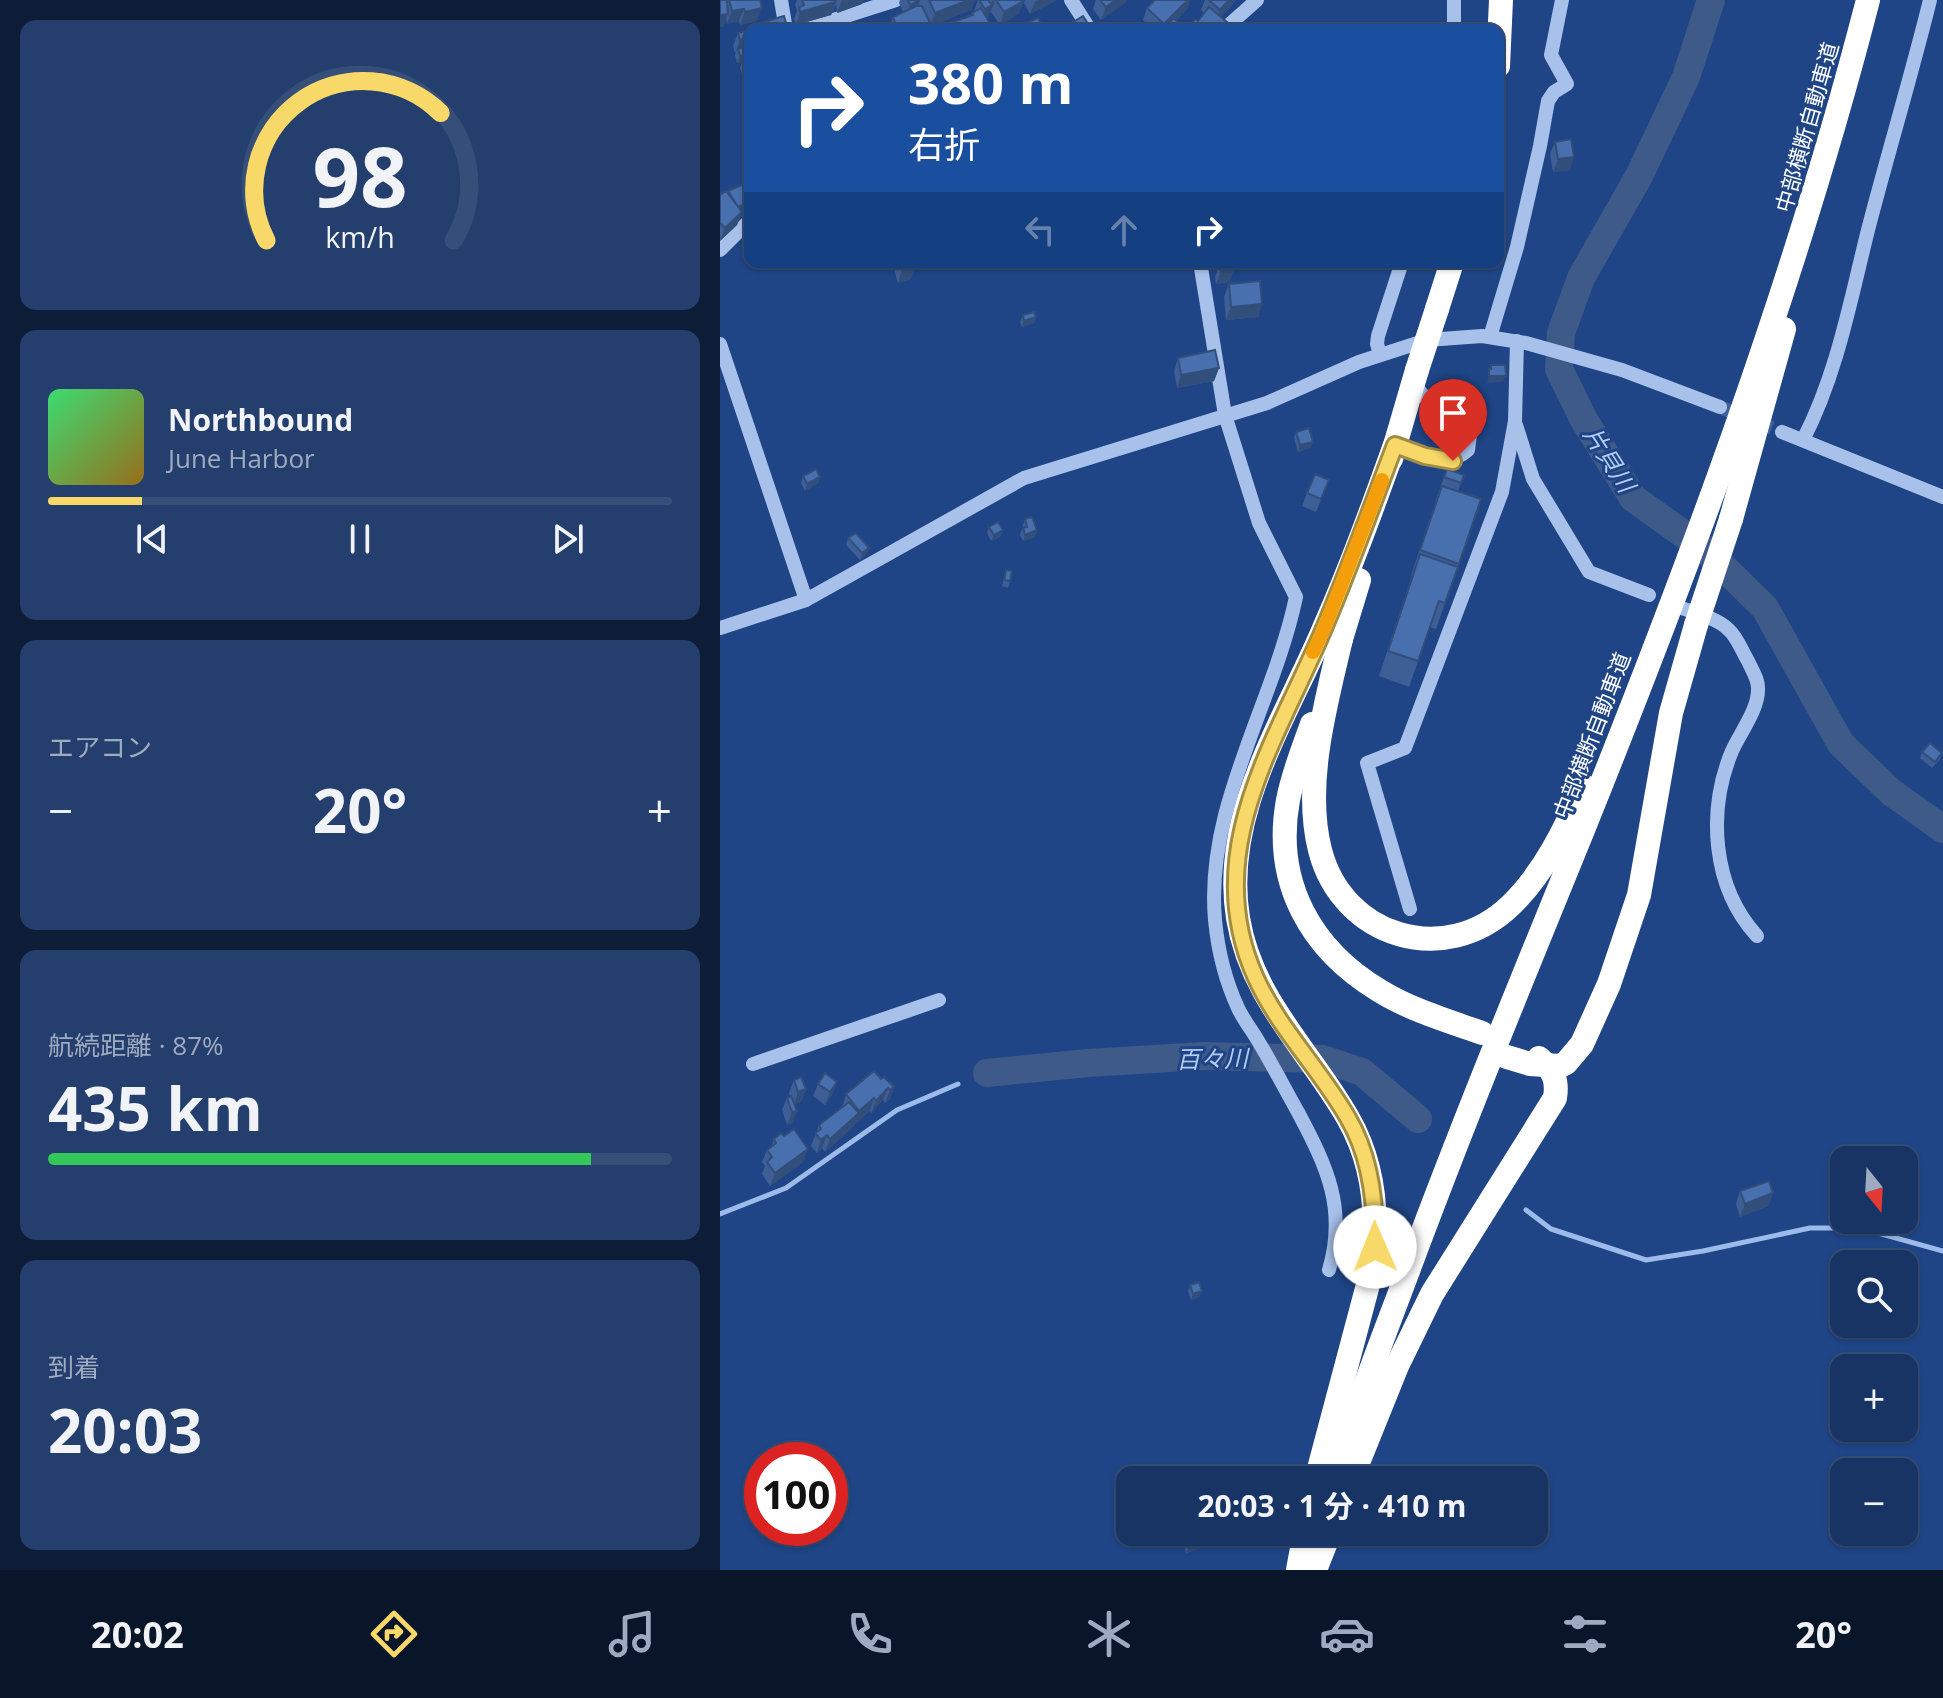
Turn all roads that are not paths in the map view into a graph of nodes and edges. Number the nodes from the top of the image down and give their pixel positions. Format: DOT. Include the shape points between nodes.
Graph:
graph roads {
  1 [pos="781,0"];
  2 [pos="896,0"];
  3 [pos="1071,0"];
  4 [pos="1257,0"];
  5 [pos="1454,0"];
  6 [pos="1501,0"];
  7 [pos="1562,0"];
  8 [pos="1868,0"];
  9 [pos="1930,0"];
  10 [pos="785,24"];
  11 [pos="821,24"];
  12 [pos="1086,24"];
  13 [pos="1230,24"];
  14 [pos="1454,24"];
  15 [pos="1500,24"];
  16 [pos="1824,163"];
  17 [pos="744,226"];
  18 [pos="720,250"];
  19 [pos="1201,268"];
  20 [pos="1400,268"];
  21 [pos="1450,268"];
  22 [pos="1490,337"];
  23 [pos="1521,342"];
  24 [pos="720,344"];
  25 [pos="1380,354"];
  26 [pos="1415,378"];
  27 [pos="1732,404"];
  28 [pos="1225,415"];
  29 [pos="1515,421"];
  30 [pos="1782,432"];
  31 [pos="1803,440"];
  32 [pos="1395,445"];
  33 [pos="1943,497"];
  34 [pos="806,600"];
  35 [pos="1672,602"];
  36 [pos="720,628"];
  37 [pos="1333,634"];
  38 [pos="1410,909"];
  39 [pos="1757,936"];
  40 [pos="939,1000"];
  41 [pos="1480,1039"];
  42 [pos="1509,1050"];
  43 [pos="753,1064"];
  44 [pos="1548,1065"];
  45 [pos="1329,1270"];
  46 [pos="1320,1466"];
  47 [pos="1339,1466"];
  48 [pos="1357,1466"];
  49 [pos="1302,1546"];
  50 [pos="1315,1546"];
  51 [pos="1324,1546"];
  52 [pos="1298,1570"];
  53 [pos="1308,1570"];
  54 [pos="1315,1570"];
  1 -- 10 [label="street"];
  2 -- 11 [label="street"];
  3 -- 12 [label="street"];
  4 -- 13 [label="street"];
  5 -- 14 [label="street"];
  6 -- 15 [label="highway"];
  7 -- 22 [label="street" via="1551,55 1567,84 1548,101 1517,247"];
  8 -- 16 [label="highway, 中部横断自動車道"];
  9 -- 31 [label="street" via="1836,360"];
  16 -- 27 [label="highway, 中部横断自動車道"];
  16 -- 35 [label="highway, bridge" via="1731,519"];
  17 -- 18 [label="street"];
  19 -- 28 [label="street"];
  20 -- 25 [label="street" via="1378,336"];
  21 -- 26 [label="highway, bridge"];
  22 -- 23 [label="street"];
  22 -- 25 [label="street" via="1427,340"];
  23 -- 27 [label="street"];
  23 -- 29 [label="street"];
  24 -- 34 [label="street"];
  25 -- 28 [label="street" via="1267,403"];
  26 -- 32 [label="highway"];
  26 -- 32 [label="street" via="1430,403 1466,417 1471,427 1468,450 1444,461"];
  27 -- 35 [label="highway, 中部横断自動車道"];
  28 -- 34 [label="street" via="1024,478"];
  28 -- 45 [label="street" via="1259,523 1296,597 1227,806 1213,899 1218,948 1232,993 1322,1157 1335,1232"];
  29 -- 35 [label="street" via="1533,479 1589,572"];
  29 -- 38 [label="street" via="1502,492 1414,728 1405,748 1367,763"];
  30 -- 31 [label="street"];
  31 -- 33 [label="street"];
  32 -- 37 [label="highway"];
  34 -- 36 [label="street"];
  35 -- 37 [label="highway" via="1557,842 1510,906 1451,937 1401,936 1381,928 1344,901 1325,869 1316,824 1316,775"];
  35 -- 39 [label="street" via="1731,631 1759,688 1720,789 1717,833 1724,878"];
  35 -- 44 [label="highway" via="1671,713 1646,866 1625,944 1577,1054 1566,1063"];
  35 -- 47 [label="highway, 中部横断自動車道" via="1420,1238"];
  37 -- 41 [label="highway" via="1275,795 1271,852 1277,886 1296,929 1331,973 1379,1005"];
  37 -- 46 [label="highway" via="1294,691 1254,788 1235,872 1247,956 1268,1001 1350,1121 1366,1160 1374,1202 1375,1247"];
  40 -- 43 [label="street"];
  42 -- 44 [label="highway" via="1530,1064"];
  44 -- 48 [label="highway" via="1556,1079 1555,1098 1432,1294"];
  49 -- 52 [label="highway"];
  50 -- 53 [label="highway"];
  51 -- 54 [label="highway"];
}
